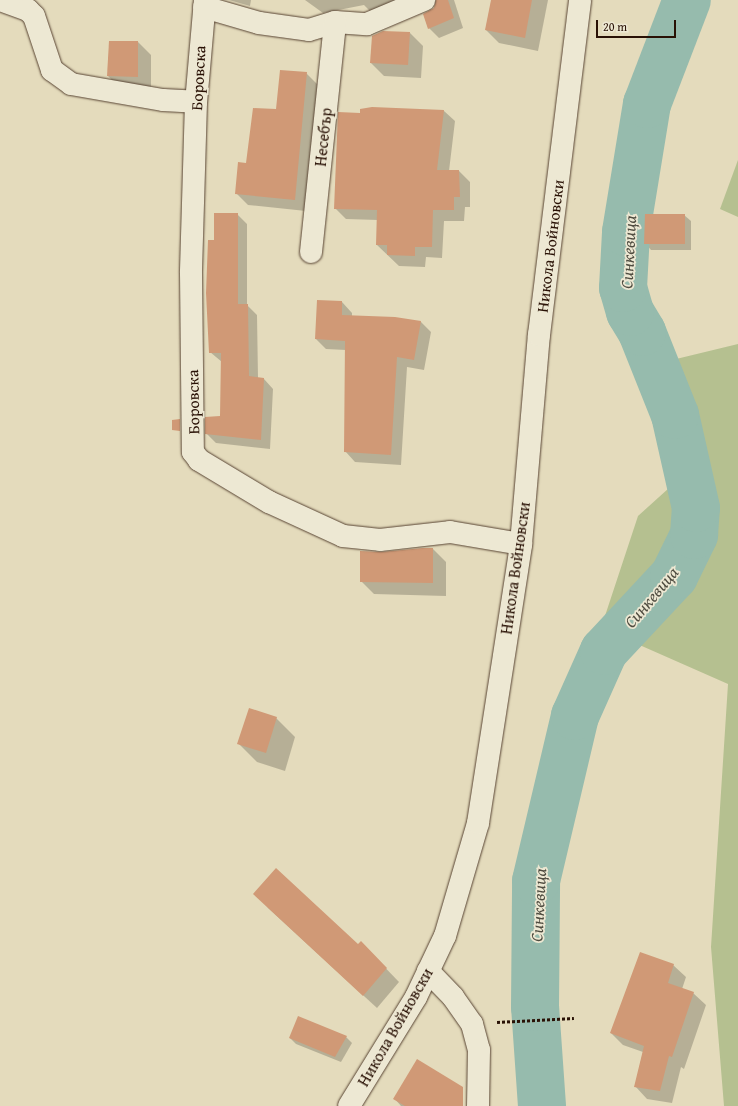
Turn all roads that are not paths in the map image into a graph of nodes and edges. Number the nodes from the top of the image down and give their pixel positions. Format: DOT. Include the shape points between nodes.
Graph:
graph roads {
  1 [pos="0,0"];
  2 [pos="424,0"];
  3 [pos="580,0"];
  4 [pos="204,3"];
  5 [pos="335,22"];
  6 [pos="196,102"];
  7 [pos="311,252"];
  8 [pos="521,544"];
  9 [pos="428,971"];
  10 [pos="349,1106"];
  11 [pos="478,1106"];
  1 -- 6 [label="street" via="28,10 34,16 52,70 71,84 163,100"];
  2 -- 5 [label="street" via="368,24"];
  3 -- 8 [label="street, Никола Войновски" via="539,335"];
  4 -- 5 [label="street" via="259,23 284,27 309,30"];
  4 -- 6 [label="street, Боровска"];
  5 -- 7 [label="street, Несебър"];
  6 -- 8 [label="street, Боровска" via="191,272 193,452 199,460 269,502 343,536 380,540 450,532"];
  8 -- 9 [label="street, Никола Войновски" via="478,823 445,936"];
  9 -- 10 [label="street, Никола Войновски" via="416,997"];
  9 -- 11 [label="street" via="453,997 472,1024 479,1050"];
}
